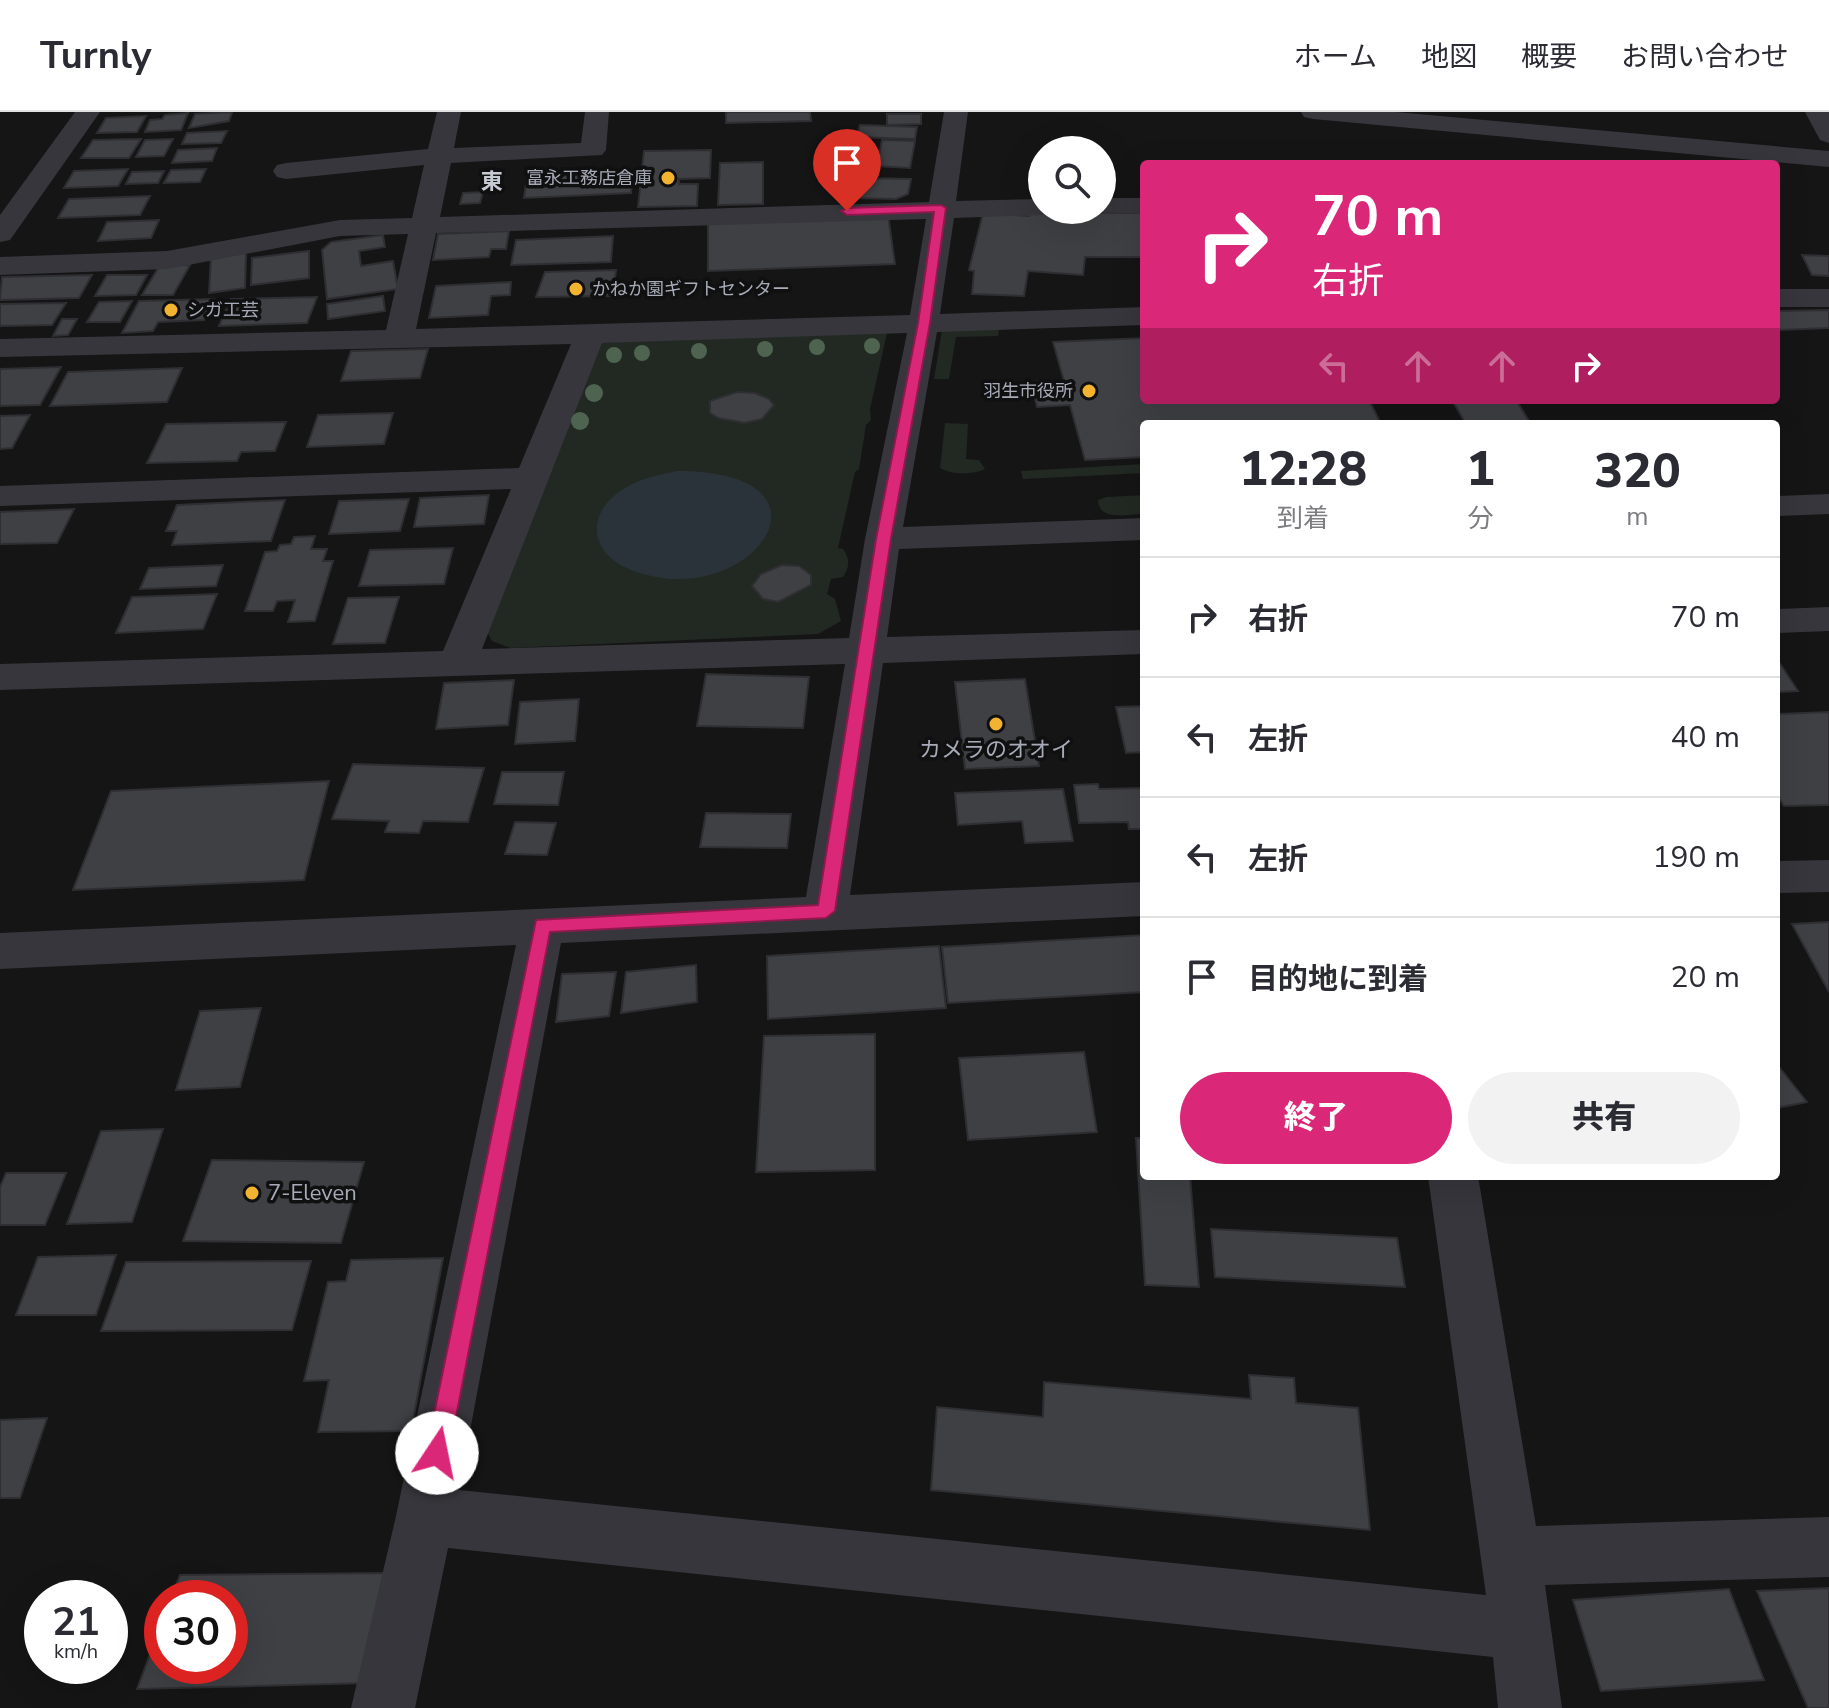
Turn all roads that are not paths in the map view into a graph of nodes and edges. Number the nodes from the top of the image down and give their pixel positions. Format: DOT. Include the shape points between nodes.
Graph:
graph roads {
  1 [pos="88,112"];
  2 [pos="449,112"];
  3 [pos="597,112"];
  4 [pos="956,112"];
  5 [pos="1313,112"];
  6 [pos="1817,112"];
  7 [pos="1829,135"];
  8 [pos="439,156"];
  9 [pos="1829,159"];
  10 [pos="286,171"];
  11 [pos="1116,206"];
  12 [pos="1140,206"];
  13 [pos="1028,207"];
  14 [pos="941,208"];
  15 [pos="3,225"];
  16 [pos="424,225"];
  17 [pos="0,266"];
  18 [pos="1780,298"];
  19 [pos="1829,298"];
  20 [pos="1140,316"];
  21 [pos="924,323"];
  22 [pos="590,334"];
  23 [pos="399,339"];
  24 [pos="0,348"];
  25 [pos="531,478"];
  26 [pos="0,496"];
  27 [pos="1829,504"];
  28 [pos="1780,506"];
  29 [pos="1140,529"];
  30 [pos="883,539"];
  31 [pos="1829,619"];
  32 [pos="1780,621"];
  33 [pos="1140,642"];
  34 [pos="868,651"];
  35 [pos="457,664"];
  36 [pos="0,677"];
  37 [pos="1829,876"];
  38 [pos="1780,877"];
  39 [pos="1140,899"];
  40 [pos="826,911"];
  41 [pos="542,925"];
  42 [pos="0,951"];
  43 [pos="1454,1180"];
  44 [pos="425,1516"];
  45 [pos="1829,1547"];
  46 [pos="1511,1556"];
  47 [pos="1518,1629"];
  48 [pos="383,1708"];
  49 [pos="1530,1708"];
  1 -- 15 [label="street"];
  2 -- 8 [label="street"];
  3 -- 8 [label="street" via="593,150"];
  4 -- 14 [label="street"];
  5 -- 9 [label="street" via="1468,139"];
  6 -- 7 [label="street"];
  8 -- 10 [label="street"];
  8 -- 16 [label="street"];
  11 -- 12 [label="street"];
  13 -- 14 [label="street"];
  14 -- 16 [label="street"];
  14 -- 21 [label="street"];
  16 -- 17 [label="street" via="340,228 167,260"];
  16 -- 23 [label="street"];
  18 -- 19 [label="street"];
  20 -- 21 [label="street"];
  21 -- 22 [label="street"];
  21 -- 30 [label="street"];
  22 -- 23 [label="street"];
  22 -- 25 [label="street"];
  23 -- 24 [label="street"];
  25 -- 26 [label="street"];
  25 -- 35 [label="street"];
  27 -- 28 [label="street"];
  29 -- 30 [label="street"];
  30 -- 34 [label="street"];
  31 -- 32 [label="street"];
  33 -- 34 [label="street"];
  34 -- 35 [label="street"];
  34 -- 40 [label="street"];
  35 -- 36 [label="street"];
  37 -- 38 [label="street"];
  39 -- 40 [label="street"];
  40 -- 41 [label="street"];
  41 -- 42 [label="street"];
  41 -- 44 [label="street"];
  43 -- 46 [label="street"];
  44 -- 47 [label="street"];
  44 -- 48 [label="street"];
  45 -- 46 [label="street"];
  46 -- 47 [label="street"];
  47 -- 49 [label="street"];
}
